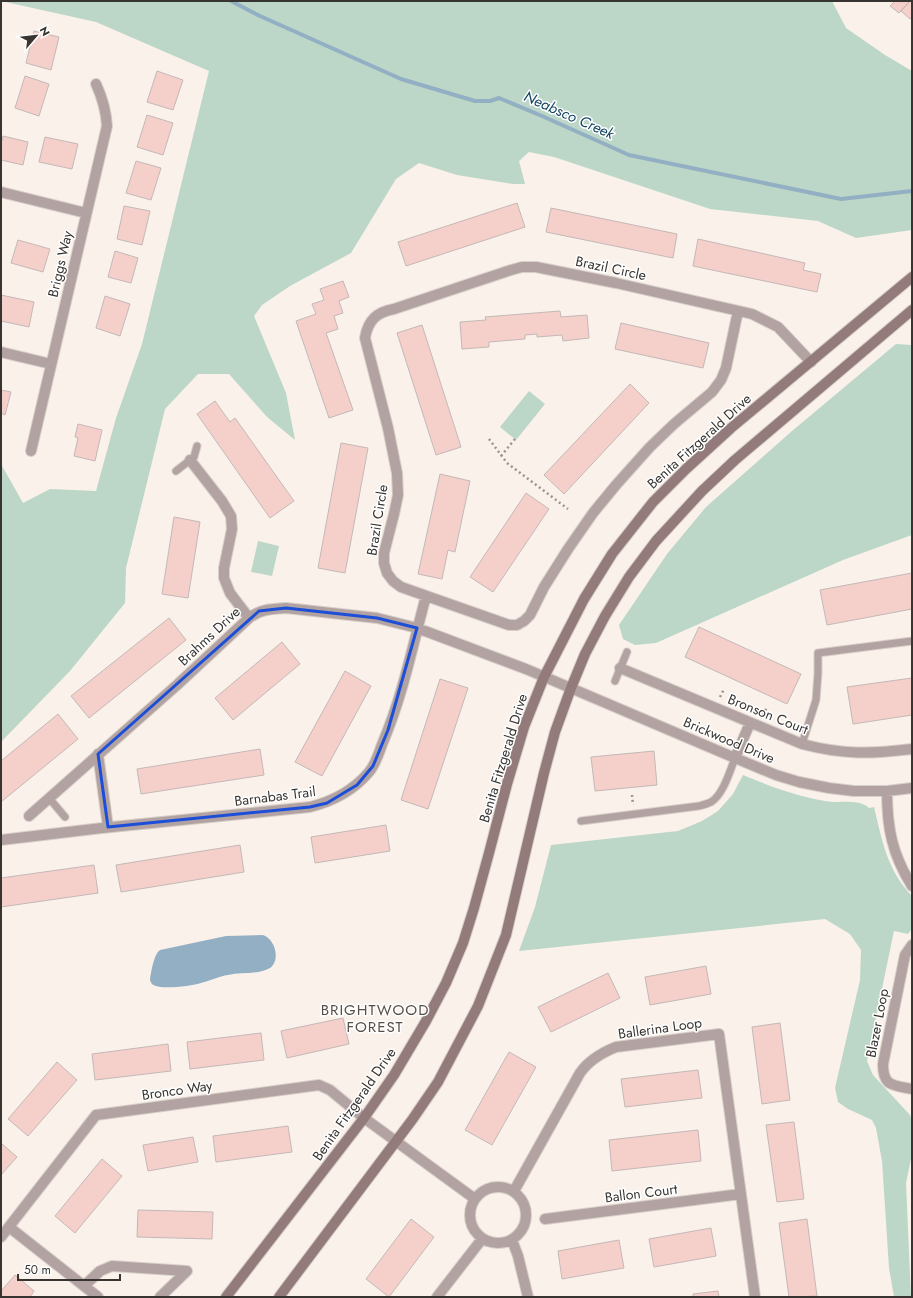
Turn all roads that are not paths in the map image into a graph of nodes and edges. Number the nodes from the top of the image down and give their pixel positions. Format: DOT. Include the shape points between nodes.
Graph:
graph roads {
  1 [pos="96,84"];
  2 [pos="1,192"];
  3 [pos="86,213"];
  4 [pos="912,277"];
  5 [pos="912,310"];
  6 [pos="738,311"];
  7 [pos="1,352"];
  8 [pos="811,362"];
  9 [pos="51,364"];
  10 [pos="197,446"];
  11 [pos="31,451"];
  12 [pos="190,460"];
  13 [pos="176,471"];
  14 [pos="426,596"];
  15 [pos="249,618"];
  16 [pos="418,628"];
  17 [pos="912,641"];
  18 [pos="627,652"];
  19 [pos="620,668"];
  20 [pos="544,677"];
  21 [pos="615,681"];
  22 [pos="571,688"];
  23 [pos="750,723"];
  24 [pos="802,744"];
  25 [pos="912,749"];
  26 [pos="98,754"];
  27 [pos="735,758"];
  28 [pos="912,788"];
  29 [pos="886,791"];
  30 [pos="49,798"];
  31 [pos="29,816"];
  32 [pos="65,817"];
  33 [pos="582,821"];
  34 [pos="108,827"];
  35 [pos="1,840"];
  36 [pos="912,886"];
  37 [pos="912,945"];
  38 [pos="912,1089"];
  39 [pos="364,1118"];
  40 [pos="397,1142"];
  41 [pos="514,1191"];
  42 [pos="741,1194"];
  43 [pos="474,1199"];
  44 [pos="545,1219"];
  45 [pos="9,1227"];
  46 [pos="1,1238"];
  47 [pos="482,1239"];
  48 [pos="512,1240"];
  49 [pos="84,1286"];
  50 [pos="98,1297"];
  51 [pos="160,1297"];
  52 [pos="226,1297"];
  53 [pos="279,1297"];
  54 [pos="437,1297"];
  55 [pos="528,1297"];
  56 [pos="755,1297"];
  1 -- 3 [label="street, Briggs Way" via="106,111 107,126"];
  2 -- 3 [label="street"];
  3 -- 9 [label="street, Briggs Way"];
  4 -- 8 [label="main road, Benita Fitzgerald Drive"];
  5 -- 22 [label="main road" via="735,460 678,515 629,577 585,654"];
  6 -- 8 [label="street, Brazil Circle" via="752,314 778,327"];
  6 -- 14 [label="street, Brazil Circle" via="721,380 712,392 650,447 607,496 568,549 524,621 517,625 509,625"];
  6 -- 14 [label="street, Brazil Circle" via="544,268 522,267 376,316 367,330 366,344 388,428 397,473 398,495 384,553 384,563 393,581 401,587"];
  7 -- 9 [label="street"];
  8 -- 20 [label="main road, Benita Fitzgerald Drive" via="731,428 653,502 612,554 584,599"];
  9 -- 11 [label="street, Briggs Way"];
  10 -- 12 [label="lane" via="195,455"];
  12 -- 13 [label="lane"];
  12 -- 15 [label="street" via="231,516 232,529 224,578 230,593"];
  14 -- 16 [label="street, Barnabas Trail"];
  15 -- 16 [label="street, Brahms Drive" via="260,611 286,608 377,618"];
  15 -- 26 [label="street, Brahms Drive"];
  16 -- 20 [label="street, Brahms Drive"];
  16 -- 34 [label="street, Barnabas Trail" via="398,700 373,766 357,785 343,795 327,803 310,807"];
  17 -- 24 [label="lane" via="818,653 816,700"];
  18 -- 19 [label="lane"];
  19 -- 21 [label="lane"];
  19 -- 23 [label="street, Bronson Court"];
  20 -- 22 [label="street, Brickwood Drive"];
  20 -- 39 [label="main road, Benita Fitzgerald Drive" via="524,727 463,943 426,1021 394,1075"];
  22 -- 27 [label="street, Brickwood Drive"];
  22 -- 40 [label="main road" via="555,732 506,935 492,972 478,1006 438,1082"];
  23 -- 24 [label="street, Bronson Court"];
  23 -- 27 [label="street"];
  24 -- 25 [label="street, Bronson Court" via="847,753"];
  26 -- 30 [label="street, Brahms Drive"];
  26 -- 34 [label="street"];
  27 -- 29 [label="street, Brickwood Drive" via="799,782 848,790"];
  27 -- 33 [label="lane" via="718,796 710,803"];
  28 -- 29 [label="street, Brickwood Drive"];
  29 -- 36 [label="street" via="890,835 896,856"];
  30 -- 31 [label="street, Brahms Drive"];
  30 -- 32 [label="lane"];
  34 -- 35 [label="street, Barnabas Trail"];
  37 -- 38 [label="street, Blazer Loop" via="905,955 883,1064 884,1078 888,1082"];
  39 -- 40 [label="street, Bronco Way"];
  39 -- 45 [label="street, Bronco Way" via="330,1090 319,1085 96,1115"];
  39 -- 52 [label="main road, Benita Fitzgerald Drive"];
  40 -- 43 [label="street, Bronco Way"];
  40 -- 53 [label="main road"];
  41 -- 42 [label="street, Ballerina Loop" via="580,1073 590,1061 616,1047 719,1034"];
  41 -- 43 [label="street" via="506,1187 493,1187 480,1192"];
  41 -- 48 [label="street" via="527,1212 521,1232"];
  42 -- 44 [label="street, Ballon Court"];
  42 -- 56 [label="street, Ballerina Loop"];
  43 -- 47 [label="street" via="469,1216 471,1225"];
  45 -- 46 [label="street, Bronco Way"];
  45 -- 49 [label="street"];
  47 -- 48 [label="street" via="497,1244"];
  47 -- 54 [label="street"];
  48 -- 55 [label="street"];
  49 -- 50 [label="street"];
  49 -- 51 [label="street" via="100,1271 112,1266 187,1271"];
}
